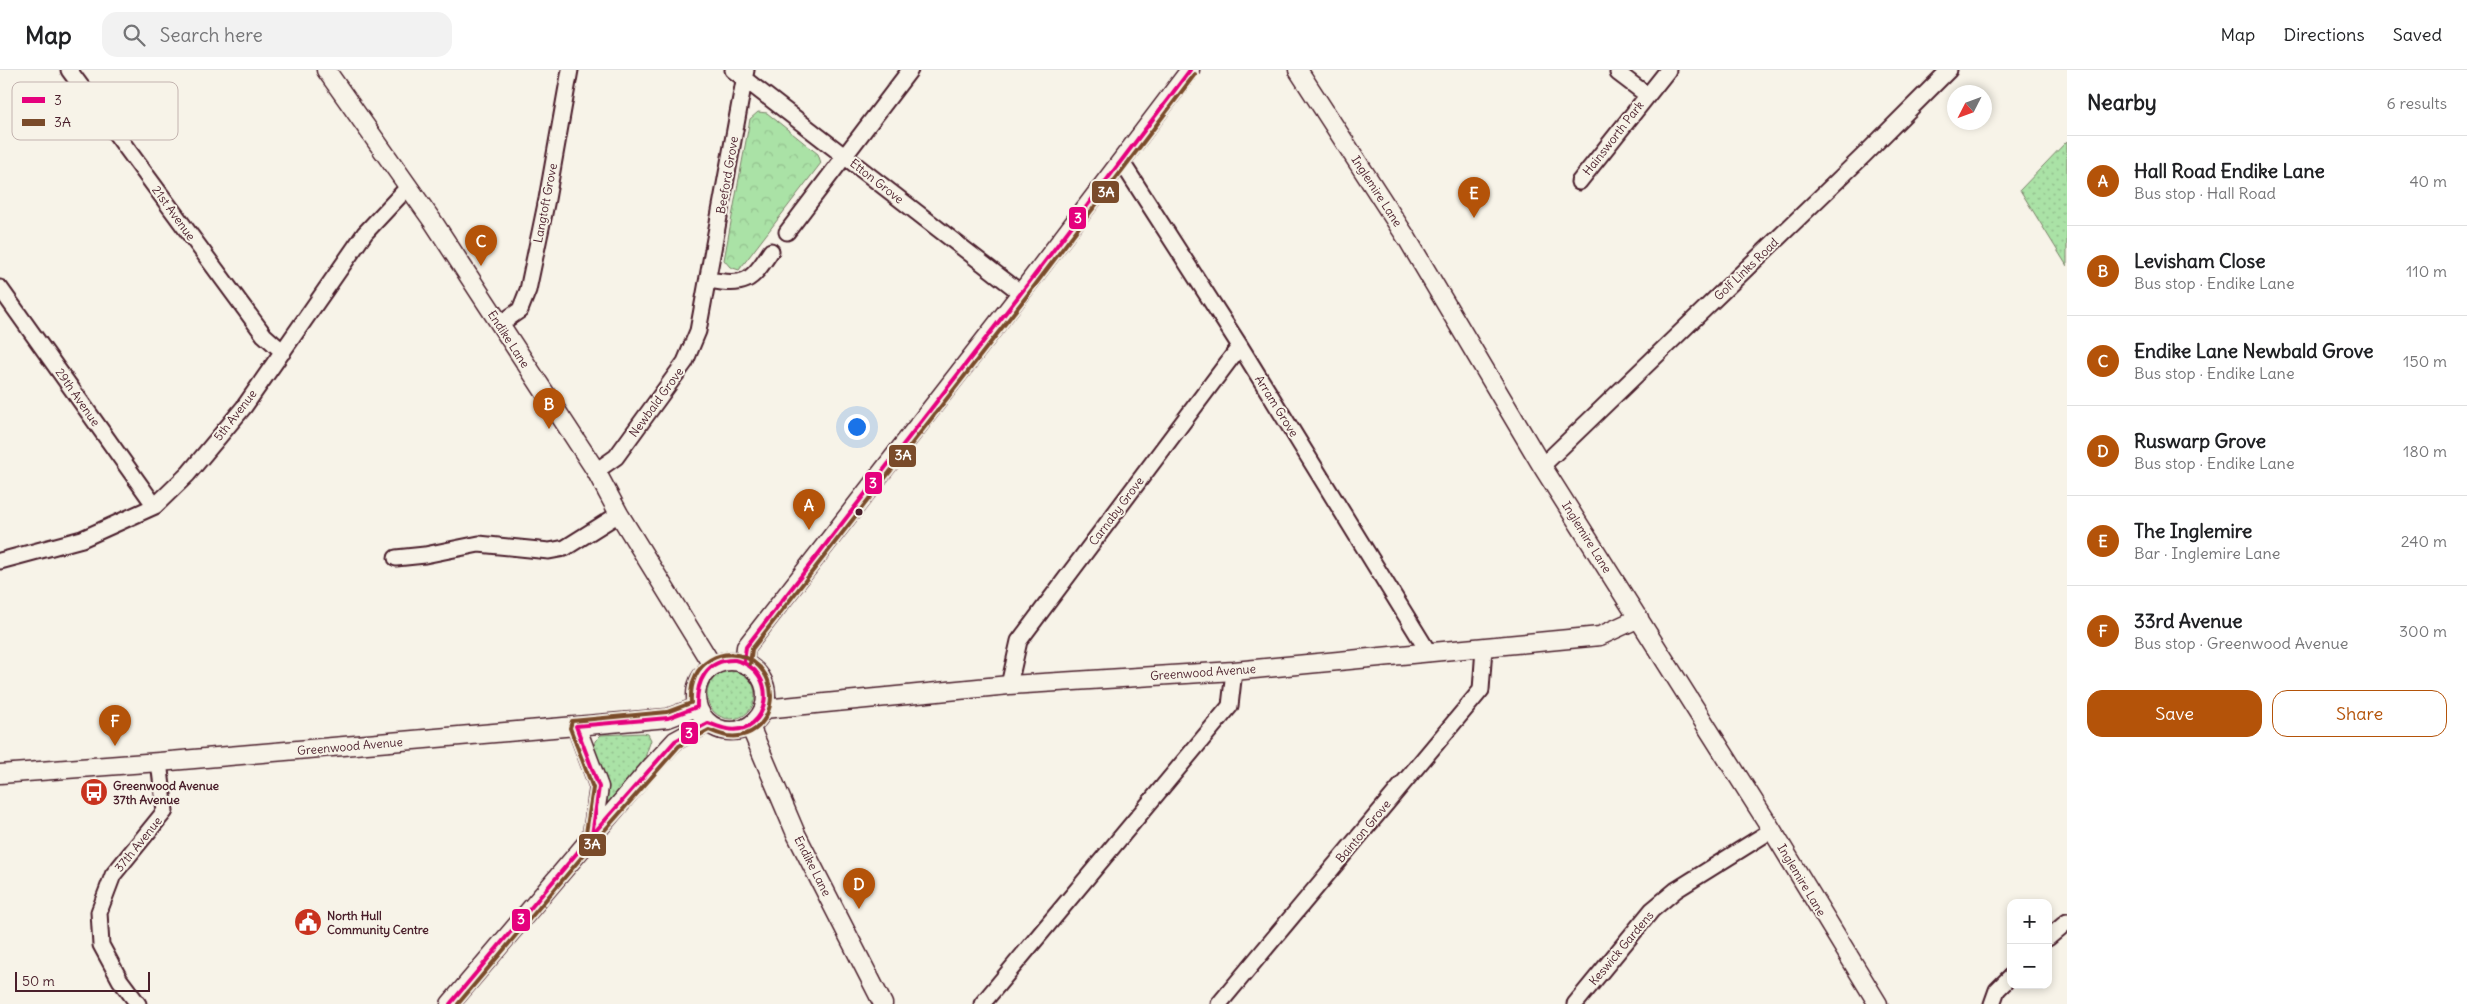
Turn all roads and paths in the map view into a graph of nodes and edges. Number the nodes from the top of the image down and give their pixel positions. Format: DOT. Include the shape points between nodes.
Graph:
graph roads {
  1 [pos="69,70"];
  2 [pos="326,70"];
  3 [pos="570,70"];
  4 [pos="910,70"];
  5 [pos="1190,70"];
  6 [pos="1298,70"];
  7 [pos="1668,70"];
  8 [pos="1949,70"];
  9 [pos="741,73"];
  10 [pos="1618,73"];
  11 [pos="78,82"];
  12 [pos="1647,95"];
  13 [pos="120,140"];
  14 [pos="844,155"];
  15 [pos="1121,161"];
  16 [pos="1579,182"];
  17 [pos="408,187"];
  18 [pos="787,232"];
  19 [pos="772,251"];
  20 [pos="708,280"];
  21 [pos="0,288"];
  22 [pos="1022,293"];
  23 [pos="500,324"];
  24 [pos="1240,346"];
  25 [pos="283,352"];
  26 [pos="1542,466"];
  27 [pos="596,471"];
  28 [pos="155,506"];
  29 [pos="619,514"];
  30 [pos="396,558"];
  31 [pos="0,561"];
  32 [pos="1639,618"];
  33 [pos="1484,648"];
  34 [pos="1429,653"];
  35 [pos="744,663"];
  36 [pos="712,665"];
  37 [pos="1234,671"];
  38 [pos="1009,685"];
  39 [pos="697,707"];
  40 [pos="764,709"];
  41 [pos="708,723"];
  42 [pos="576,726"];
  43 [pos="750,726"];
  44 [pos="159,762"];
  45 [pos="0,774"];
  46 [pos="1772,830"];
  47 [pos="592,835"];
  48 [pos="2067,922"];
  49 [pos="2052,935"];
  50 [pos="2007,980"];
  51 [pos="138,1004"];
  52 [pos="450,1004"];
  53 [pos="883,1004"];
  54 [pos="982,1004"];
  55 [pos="1219,1004"];
  56 [pos="1575,1004"];
  57 [pos="1878,1004"];
  58 [pos="1992,1004"];
  1 -- 11 [label="street, 21st Avenue"];
  2 -- 17 [label="street, Endike Lane"];
  3 -- 23 [label="street, Langtoft Grove" via="528,290 520,310"];
  4 -- 14 [label="street"];
  5 -- 15 [label="street"];
  6 -- 26 [label="street, Inglemire Lane" via="1408,240"];
  7 -- 12 [label="street, Hainsworth Park"];
  8 -- 26 [label="street, Golf Links Road"];
  9 -- 14 [label="street, Etton Grove"];
  9 -- 20 [label="street, Beeford Grove"];
  10 -- 12 [label="street, Hainsworth Park"];
  12 -- 16 [label="street, Hainsworth Park"];
  13 -- 25 [label="street, 21st Avenue" via="264,336"];
  14 -- 18 [label="street"];
  14 -- 22 [label="street, Etton Grove"];
  15 -- 22 [label="street"];
  15 -- 24 [label="street, Arram Grove"];
  17 -- 23 [label="street, Endike Lane"];
  17 -- 25 [label="street, 5th Avenue" via="365,233"];
  19 -- 20 [label="street" via="759,270 745,282"];
  20 -- 27 [label="street, Newbald Grove" via="698,331 685,362 616,457"];
  21 -- 28 [label="street, 29th Avenue"];
  22 -- 35 [label="street" via="746,647"];
  23 -- 27 [label="street, Endike Lane"];
  24 -- 34 [label="street, Arram Grove"];
  24 -- 38 [label="street, Carnaby Grove" via="1019,641"];
  25 -- 28 [label="street, 5th Avenue" via="244,407 188,474"];
  26 -- 32 [label="street, Inglemire Lane"];
  27 -- 29 [label="street, Endike Lane"];
  28 -- 31 [label="street, 5th Avenue" via="82,539"];
  29 -- 30 [label="street" via="565,548 549,550 479,544"];
  29 -- 36 [label="street, Endike Lane"];
  32 -- 33 [label="street, Greenwood Avenue" via="1600,636"];
  32 -- 46 [label="street, Inglemire Lane"];
  33 -- 34 [label="street, Greenwood Avenue"];
  33 -- 55 [label="street, Bainton Grove" via="1481,690"];
  34 -- 37 [label="street, Greenwood Avenue"];
  35 -- 36 [label="street" via="728,661"];
  35 -- 40 [label="street" via="759,674 766,690"];
  36 -- 39 [label="street" via="701,676 696,691"];
  37 -- 38 [label="street, Greenwood Avenue"];
  37 -- 54 [label="street" via="1230,706"];
  38 -- 40 [label="street, Greenwood Avenue"];
  39 -- 41 [label="street"];
  39 -- 42 [label="street, Greenwood Avenue" via="668,718"];
  40 -- 43 [label="street"];
  41 -- 43 [label="street" via="721,730 736,731"];
  41 -- 47 [label="street" via="676,742"];
  42 -- 44 [label="street, Greenwood Avenue"];
  42 -- 47 [label="street" via="600,787"];
  43 -- 53 [label="street, Endike Lane" via="796,834"];
  44 -- 45 [label="street, Greenwood Avenue"];
  44 -- 51 [label="street, 37th Avenue" via="165,811 113,875 99,912 101,945"];
  46 -- 56 [label="street, Keswick Gardens" via="1676,890 1652,910"];
  46 -- 57 [label="street, Inglemire Lane"];
  47 -- 52 [label="street"];
  48 -- 49 [label="street"];
  50 -- 58 [label="street" via="1997,990"];
}
